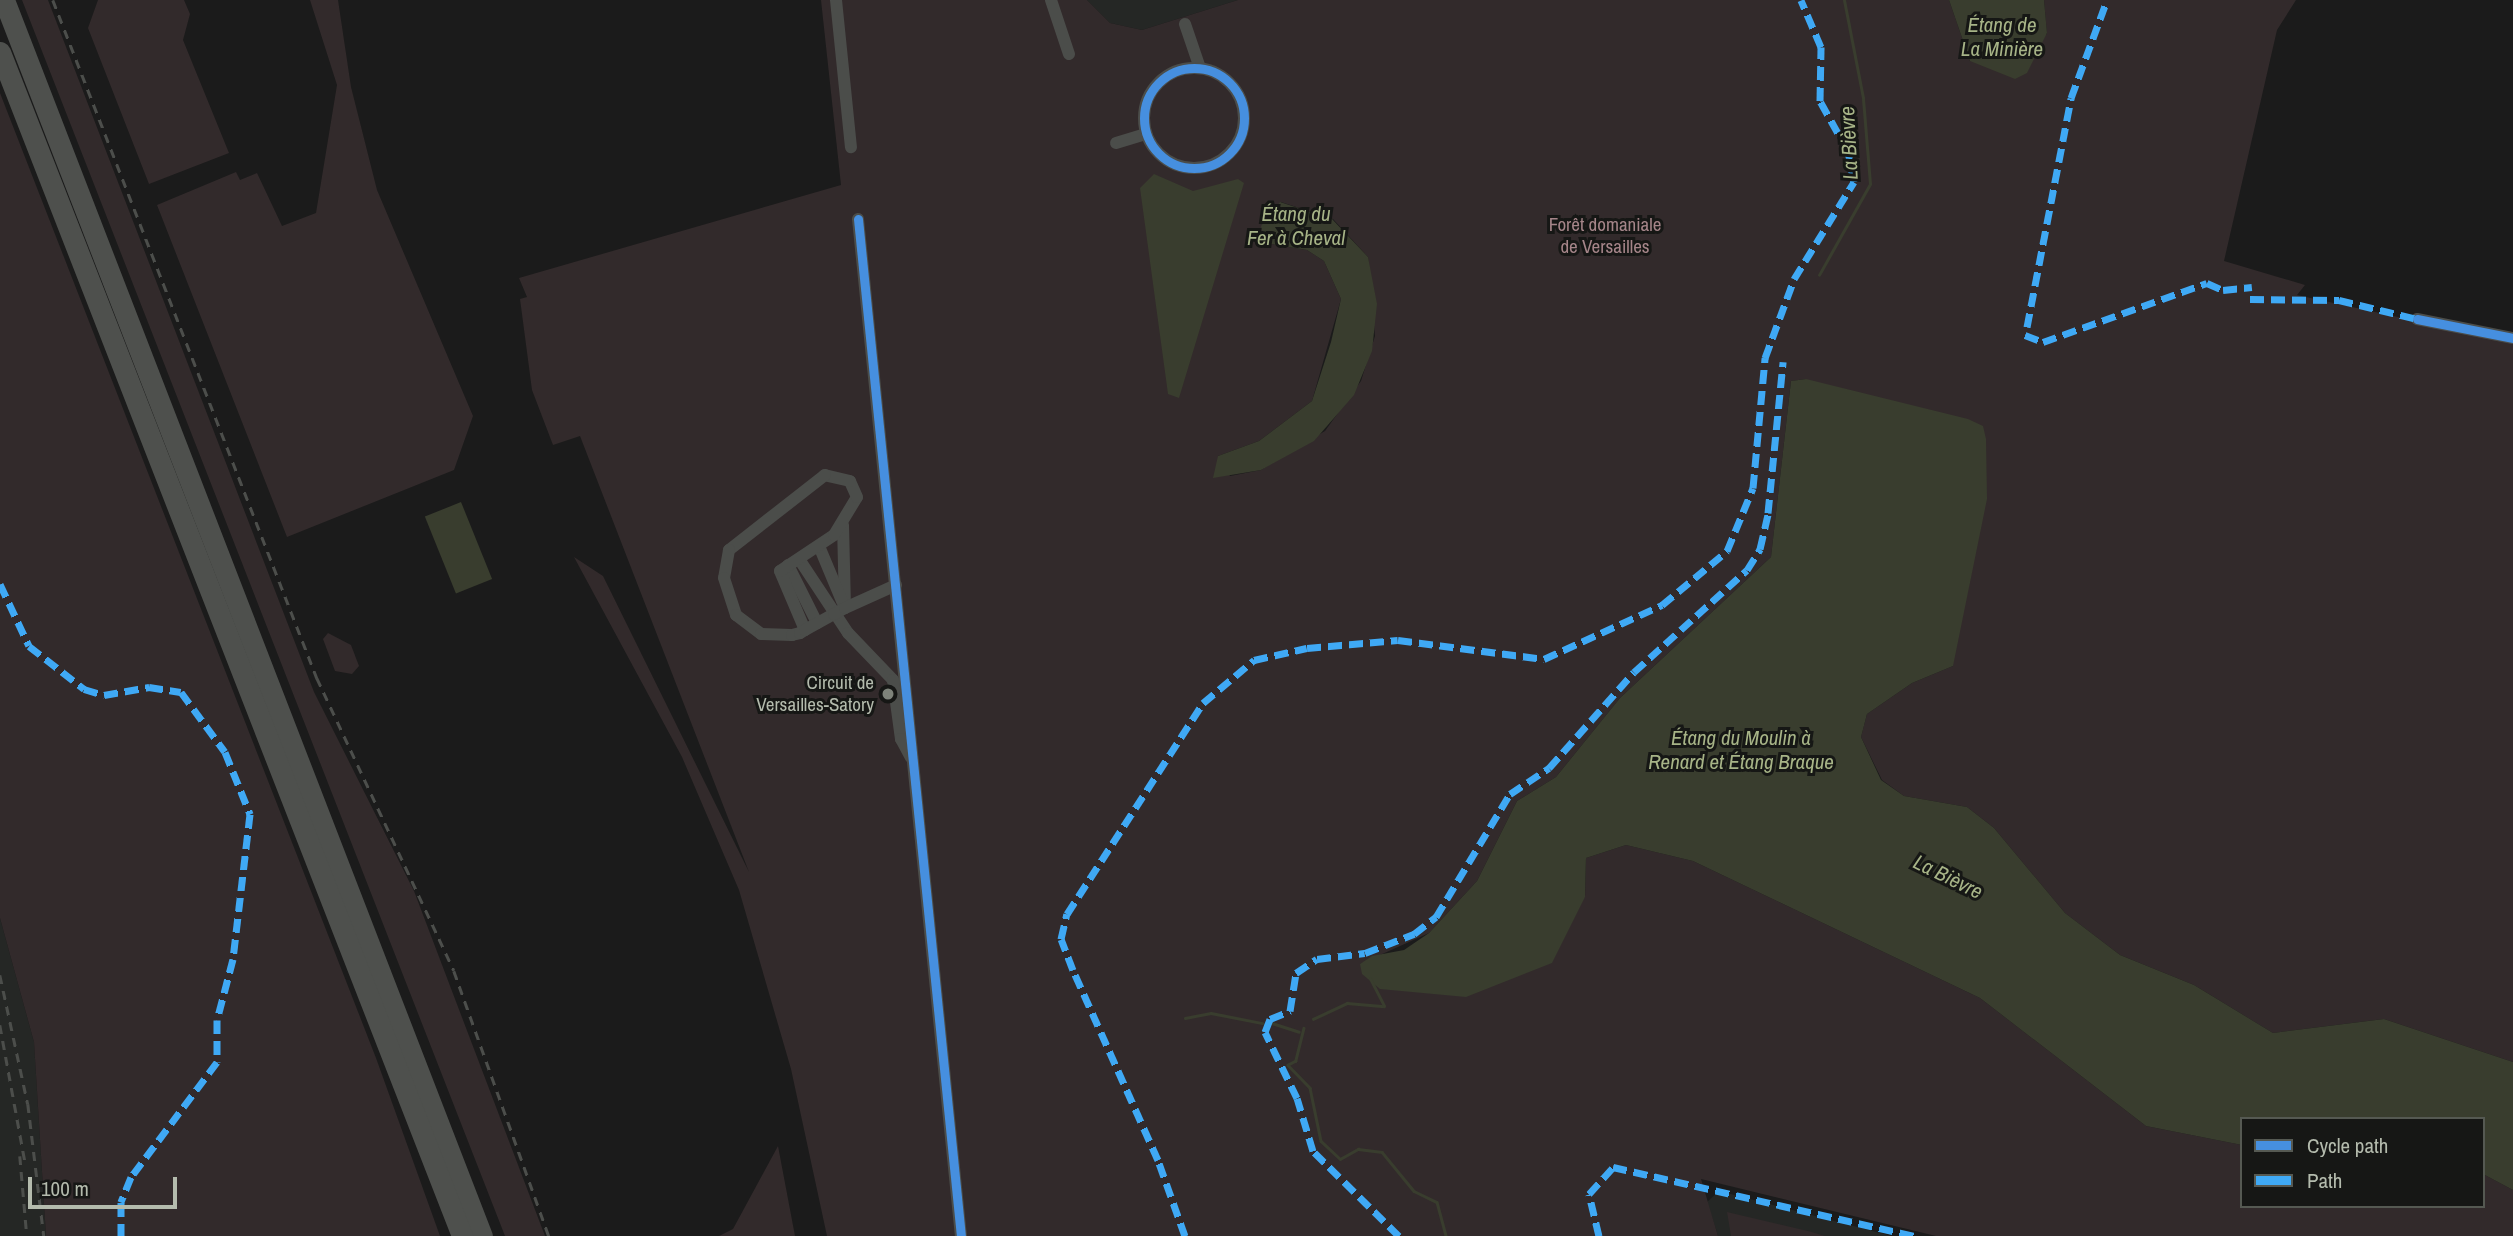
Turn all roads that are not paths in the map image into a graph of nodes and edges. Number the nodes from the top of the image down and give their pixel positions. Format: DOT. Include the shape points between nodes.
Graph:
graph roads {
  1 [pos="4,0"];
  2 [pos="836,0"];
  3 [pos="1051,0"];
  4 [pos="1185,24"];
  5 [pos="0,52"];
  6 [pos="1069,54"];
  7 [pos="1200,68"];
  8 [pos="1146,134"];
  9 [pos="1116,143"];
  10 [pos="851,147"];
  11 [pos="858,219"];
  12 [pos="2417,320"];
  13 [pos="2513,338"];
  14 [pos="843,525"];
  15 [pos="819,546"];
  16 [pos="794,562"];
  17 [pos="896,585"];
  18 [pos="840,611"];
  19 [pos="817,623"];
  20 [pos="805,629"];
  21 [pos="913,761"];
  22 [pos="462,1236"];
  23 [pos="482,1236"];
  24 [pos="961,1236"];
  1 -- 23 [label="highway"];
  2 -- 10 [label="street"];
  3 -- 6 [label="street"];
  4 -- 7 [label="street"];
  5 -- 22 [label="highway"];
  7 -- 8 [label="street" via="1178,69 1151,91"];
  7 -- 8 [label="street" via="1227,79 1243,106 1241,138 1232,151 1212,164 1189,168 1160,155"];
  8 -- 9 [label="street"];
  11 -- 17 [label="street"];
  12 -- 13 [label="street"];
  14 -- 15 [label="street"];
  14 -- 18 [label="street"];
  14 -- 20 [label="street" via="855,505 855,486 842,475 825,475 744,534 726,556 727,596 747,626 772,636"];
  15 -- 16 [label="street"];
  15 -- 18 [label="street"];
  16 -- 18 [label="street"];
  16 -- 19 [label="street"];
  16 -- 20 [label="street" via="780,574"];
  17 -- 18 [label="street"];
  17 -- 21 [label="street"];
  18 -- 19 [label="street"];
  18 -- 21 [label="street" via="893,680 901,739"];
  19 -- 20 [label="street"];
  21 -- 24 [label="street"];
}
